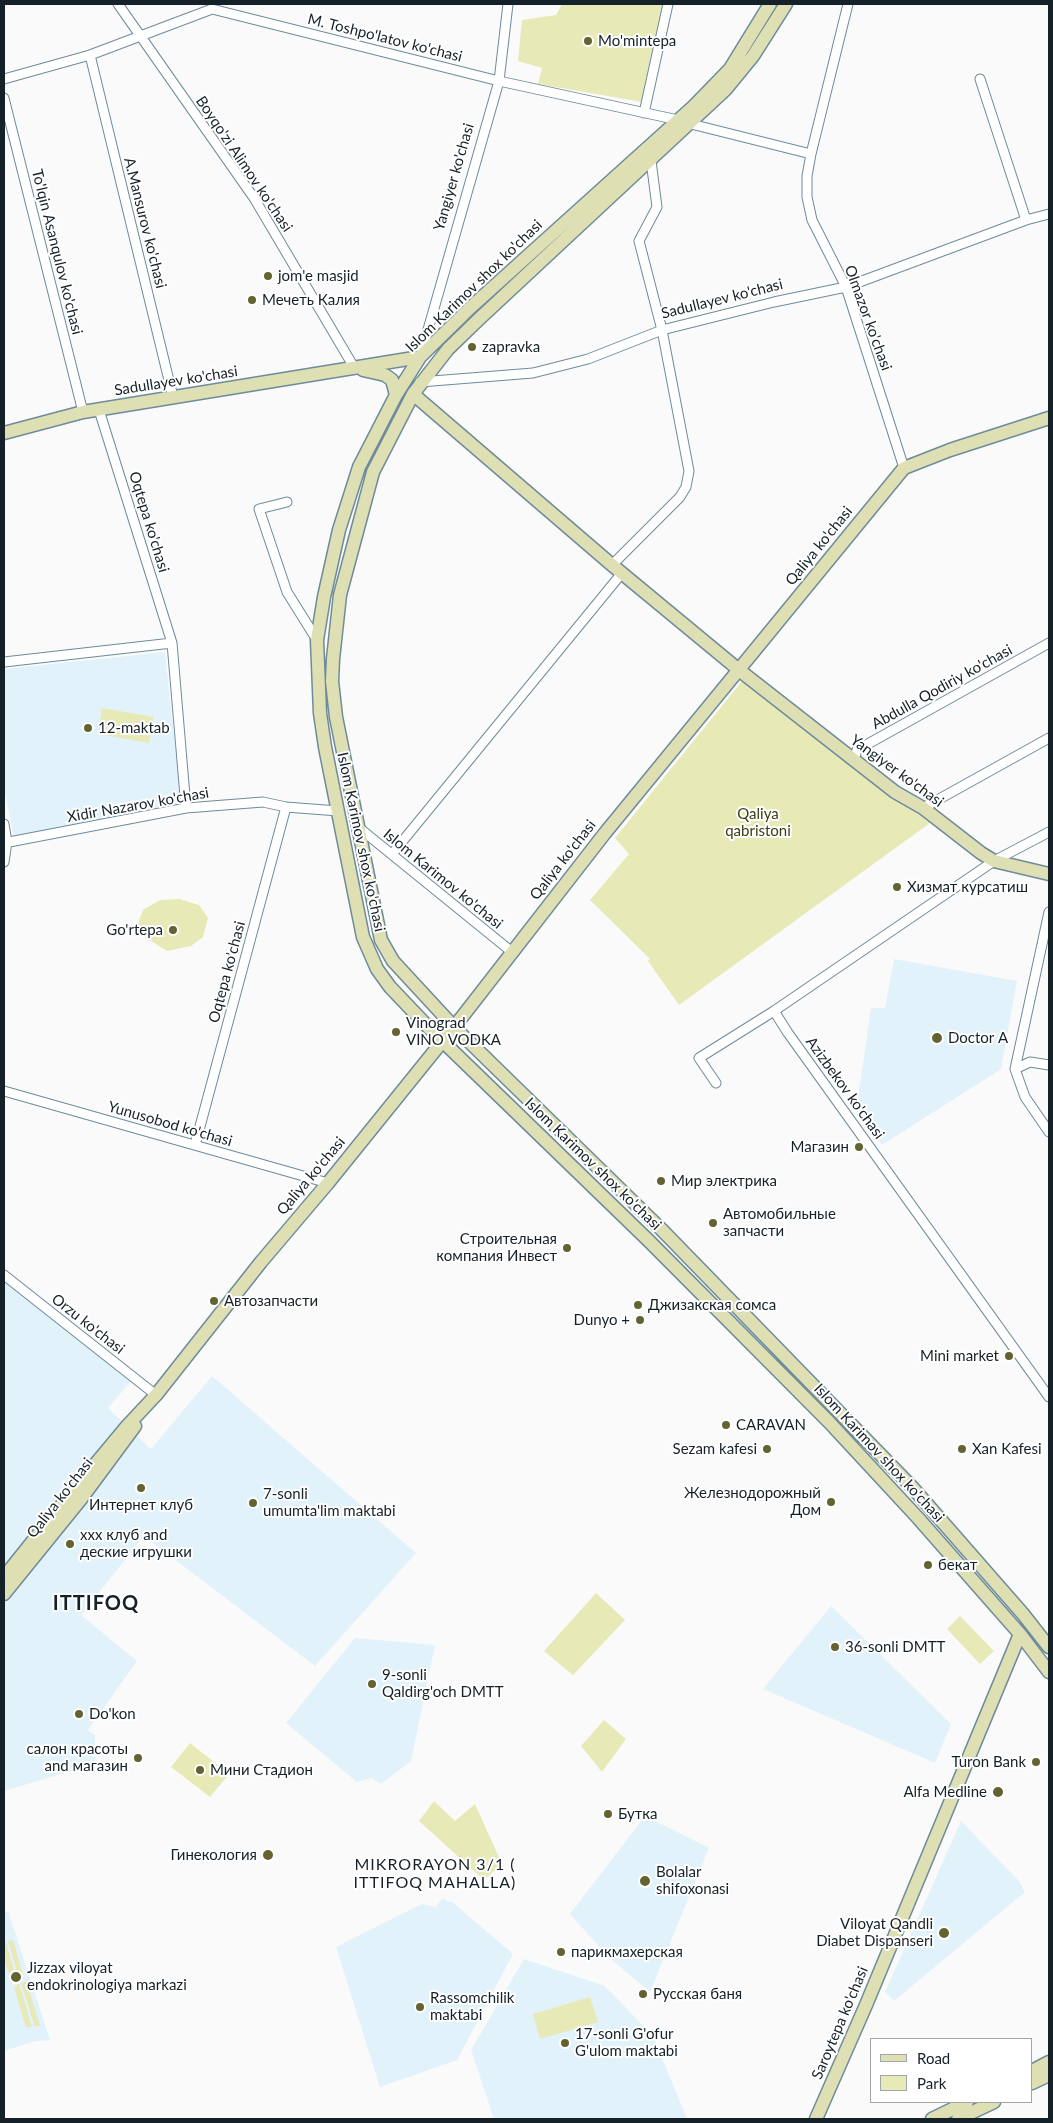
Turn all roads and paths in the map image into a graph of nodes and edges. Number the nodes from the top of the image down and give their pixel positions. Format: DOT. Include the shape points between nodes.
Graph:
graph roads {
  1 [pos="118,4"];
  2 [pos="508,4"];
  3 [pos="668,4"];
  4 [pos="770,4"];
  5 [pos="786,4"];
  6 [pos="848,4"];
  7 [pos="212,6"];
  8 [pos="140,37"];
  9 [pos="90,55"];
  10 [pos="4,78"];
  11 [pos="980,79"];
  12 [pos="499,81"];
  13 [pos="4,98"];
  14 [pos="644,113"];
  15 [pos="678,120"];
  16 [pos="691,124"];
  17 [pos="811,154"];
  18 [pos="651,161"];
  19 [pos="595,204"];
  20 [pos="1049,214"];
  21 [pos="1026,220"];
  22 [pos="846,287"];
  23 [pos="662,330"];
  24 [pos="420,357"];
  25 [pos="355,369"];
  26 [pos="420,382"];
  27 [pos="413,394"];
  28 [pos="396,395"];
  29 [pos="174,397"];
  30 [pos="100,410"];
  31 [pos="83,412"];
  32 [pos="1049,418"];
  33 [pos="4,433"];
  34 [pos="904,468"];
  35 [pos="287,502"];
  36 [pos="617,569"];
  37 [pos="324,597"];
  38 [pos="339,598"];
  39 [pos="317,640"];
  40 [pos="172,643"];
  41 [pos="1049,643"];
  42 [pos="4,662"];
  43 [pos="739,670"];
  44 [pos="1049,738"];
  45 [pos="854,760"];
  46 [pos="286,807"];
  47 [pos="186,808"];
  48 [pos="923,808"];
  49 [pos="338,811"];
  50 [pos="4,824"];
  51 [pos="358,827"];
  52 [pos="1049,832"];
  53 [pos="5,843"];
  54 [pos="392,854"];
  55 [pos="994,861"];
  56 [pos="4,862"];
  57 [pos="1049,874"];
  58 [pos="1049,912"];
  59 [pos="512,952"];
  60 [pos="774,1010"];
  61 [pos="454,1027"];
  62 [pos="442,1040"];
  63 [pos="1049,1065"];
  64 [pos="1015,1069"];
  65 [pos="716,1083"];
  66 [pos="4,1091"];
  67 [pos="1049,1132"];
  68 [pos="195,1145"];
  69 [pos="328,1183"];
  70 [pos="4,1275"];
  71 [pos="807,1379"];
  72 [pos="796,1388"];
  73 [pos="156,1395"];
  74 [pos="1049,1397"];
  75 [pos="4,1577"];
  76 [pos="4,1594"];
  77 [pos="1020,1634"];
  78 [pos="1049,1647"];
  79 [pos="1049,1672"];
  80 [pos="1049,2062"];
  81 [pos="1033,2070"];
  82 [pos="1049,2074"];
  83 [pos="1033,2082"];
  84 [pos="965,2103"];
  85 [pos="992,2103"];
  86 [pos="816,2119"];
  87 [pos="932,2119"];
  88 [pos="958,2119"];
  1 -- 8 [label="street, Boyqo'zi Alimov ko'chasi"];
  2 -- 12 [label="street, Yangiyer ko'chasi"];
  3 -- 14 [label="street"];
  4 -- 15 [label="main road, Islom Karimov shox ko'chasi" via="730,69"];
  5 -- 16 [label="main road, Islom Karimov shox ko'chasi" via="744,68"];
  6 -- 17 [label="street, Olmazor ko'chasi"];
  7 -- 8 [label="street, M. Toshpo'latov ko'chasi"];
  7 -- 12 [label="street, M. Toshpo'latov ko'chasi"];
  8 -- 9 [label="street, M. Toshpo'latov ko'chasi"];
  8 -- 25 [label="street, Boyqo'zi Alimov ko'chasi" via="254,198"];
  9 -- 10 [label="street, M. Toshpo'latov ko'chasi"];
  9 -- 29 [label="street, A.Mansurov ko'chasi"];
  11 -- 21 [label="street"];
  12 -- 14 [label="street, M. Toshpo'latov ko'chasi"];
  12 -- 24 [label="street, Yangiyer ko'chasi"];
  13 -- 31 [label="street, To'lqin Asanqulov ko'chasi"];
  14 -- 15 [label="street, M. Toshpo'latov ko'chasi"];
  15 -- 19 [label="main road, Islom Karimov shox ko'chasi"];
  16 -- 17 [label="street"];
  16 -- 18 [label="main road, Islom Karimov shox ko'chasi"];
  17 -- 22 [label="street, Olmazor ko'chasi" via="806,186 808,208"];
  18 -- 19 [label="main road, Islom Karimov shox ko'chasi"];
  18 -- 23 [label="street" via="657,207 639,241"];
  19 -- 24 [label="main road, Islom Karimov shox ko'chasi" via="470,308"];
  19 -- 26 [label="main road, Islom Karimov shox ko'chasi" via="454,343"];
  20 -- 21 [label="street, Sadullayev ko'chasi"];
  21 -- 22 [label="street, Sadullayev ko'chasi"];
  22 -- 23 [label="street, Sadullayev ko'chasi"];
  22 -- 34 [label="street, Olmazor ko'chasi"];
  23 -- 26 [label="street, Sadullayev ko'chasi" via="588,359 533,373"];
  23 -- 36 [label="street" via="688,459 686,487"];
  24 -- 25 [label="main road, Sadullayev ko'chasi"];
  24 -- 28 [label="main road, Islom Karimov shox ko'chasi"];
  25 -- 28 [label="main road, Sadullayev ko'chasi" via="385,375 392,380"];
  25 -- 29 [label="main road, Sadullayev ko'chasi"];
  26 -- 27 [label="main road, Islom Karimov shox ko'chasi"];
  27 -- 36 [label="main road, Yangiyer ko'chasi"];
  27 -- 38 [label="main road, Islom Karimov shox ko'chasi" via="373,472"];
  28 -- 37 [label="main road, Islom Karimov shox ko'chasi" via="359,467 339,530"];
  29 -- 30 [label="main road, Sadullayev ko'chasi"];
  30 -- 31 [label="main road, Sadullayev ko'chasi"];
  30 -- 40 [label="street, Oqtepa ko'chasi"];
  31 -- 33 [label="main road, Sadullayev ko'chasi"];
  32 -- 34 [label="main road, Qaliya ko'chasi"];
  34 -- 43 [label="main road, Qaliya ko'chasi"];
  35 -- 39 [label="street" via="259,509 287,592"];
  36 -- 43 [label="main road, Yangiyer ko'chasi"];
  36 -- 54 [label="street"];
  37 -- 38 [label="main road" via="331,602"];
  37 -- 39 [label="main road, Islom Karimov shox ko'chasi"];
  38 -- 51 [label="main road, Islom Karimov shox ko'chasi" via="332,681 342,754"];
  39 -- 49 [label="main road, Islom Karimov shox ko'chasi" via="321,722"];
  40 -- 42 [label="street"];
  40 -- 47 [label="street, Oqtepa ko'chasi"];
  41 -- 45 [label="street, Abdulla Qodiriy ko'chasi" via="857,750"];
  43 -- 45 [label="main road, Yangiyer ko'chasi"];
  43 -- 59 [label="main road, Qaliya ko'chasi"];
  44 -- 48 [label="street"];
  45 -- 48 [label="main road, Yangiyer ko'chasi"];
  46 -- 47 [label="street, Xidir Nazarov ko'chasi" via="263,802"];
  46 -- 49 [label="street, Xidir Nazarov ko'chasi"];
  46 -- 68 [label="street, Oqtepa ko'chasi"];
  47 -- 53 [label="street, Xidir Nazarov ko'chasi"];
  48 -- 55 [label="main road, Yangiyer ko'chasi"];
  49 -- 62 [label="main road, Islom Karimov shox ko'chasi" via="367,948 390,987"];
  50 -- 53 [label="street"];
  51 -- 54 [label="street, Islom Karimov ko'chasi"];
  51 -- 61 [label="main road, Islom Karimov shox ko'chasi" via="387,951 408,979"];
  52 -- 55 [label="street"];
  53 -- 56 [label="street"];
  54 -- 59 [label="street, Islom Karimov ko'chasi"];
  55 -- 57 [label="main road, Yangiyer ko'chasi"];
  55 -- 60 [label="street"];
  58 -- 64 [label="street"];
  59 -- 61 [label="main road, Qaliya ko'chasi"];
  60 -- 65 [label="street" via="699,1058"];
  60 -- 74 [label="street, Azizbekov ko'chasi"];
  61 -- 62 [label="main road, Qaliya ko'chasi"];
  61 -- 71 [label="main road, Islom Karimov shox ko'chasi" via="661,1229"];
  62 -- 69 [label="main road, Qaliya ko'chasi"];
  62 -- 72 [label="main road, Islom Karimov shox ko'chasi"];
  63 -- 64 [label="street" via="1030,1062"];
  64 -- 67 [label="street" via="1024,1097"];
  66 -- 68 [label="street, Yunusobod ko'chasi"];
  68 -- 69 [label="street, Yunusobod ko'chasi"];
  69 -- 73 [label="main road, Qaliya ko'chasi"];
  70 -- 73 [label="street, Orzu ko'chasi"];
  71 -- 72 [label="main road" via="800,1378"];
  71 -- 78 [label="main road, Islom Karimov shox ko'chasi" via="912,1487"];
  72 -- 77 [label="main road, Islom Karimov shox ko'chasi" via="918,1518"];
  73 -- 75 [label="main road, Qaliya ko'chasi"];
  73 -- 76 [label="main road, Qaliya ko'chasi" via="125,1442"];
  77 -- 79 [label="main road, Islom Karimov shox ko'chasi"];
  77 -- 86 [label="main road, Saroytepa ko'chasi"];
  80 -- 81 [label="main road"];
  82 -- 83 [label="main road"];
  84 -- 87 [label="main road"];
  85 -- 88 [label="main road"];
}
